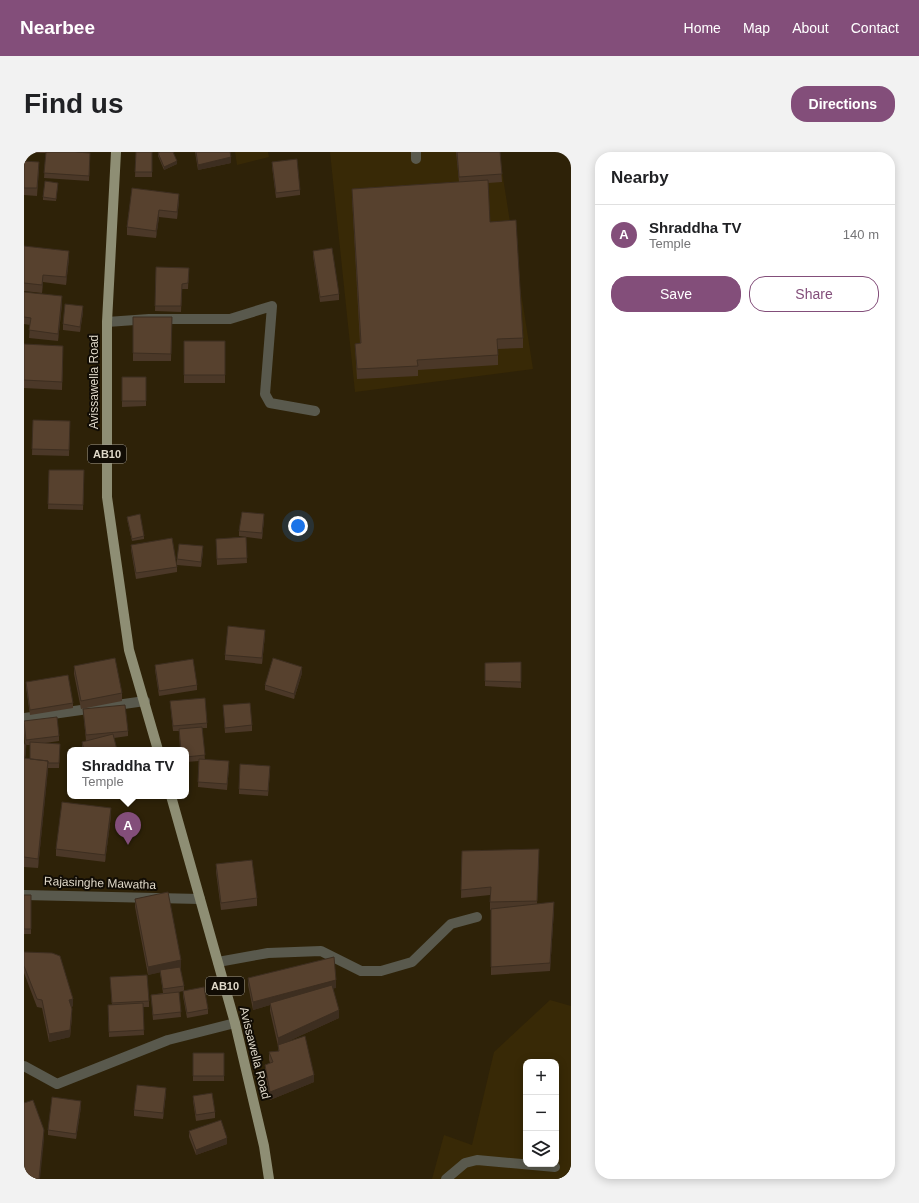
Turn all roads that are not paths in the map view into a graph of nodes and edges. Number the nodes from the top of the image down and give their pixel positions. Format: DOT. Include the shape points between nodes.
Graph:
graph roads {
  1 [pos="116,152"];
  2 [pos="107,322"];
  3 [pos="315,411"];
  4 [pos="144,701"];
  5 [pos="24,718"];
  6 [pos="157,747"];
  7 [pos="172,799"];
  8 [pos="24,894"];
  9 [pos="200,899"];
  10 [pos="477,917"];
  11 [pos="218,962"];
  12 [pos="235,1024"];
  13 [pos="24,1066"];
  14 [pos="523,1164"];
  15 [pos="269,1179"];
  16 [pos="446,1179"];
  1 -- 2 [label="main road, Avissawella Road / AB10"];
  2 -- 3 [label="street" via="230,319 272,306 265,394 270,403"];
  2 -- 4 [label="main road, Avissawella Road / AB10" via="107,497 129,650"];
  4 -- 5 [label="street"];
  4 -- 6 [label="main road, Avissawella Road / AB10"];
  7 -- 9 [label="main road, Avissawella Road / AB10"];
  8 -- 9 [label="street, Rajasinghe Mawatha"];
  9 -- 11 [label="main road, Avissawella Road / AB10"];
  10 -- 11 [label="street" via="451,924 412,962 381,971 361,971 321,951 268,953"];
  11 -- 12 [label="main road, Avissawella Road / AB10"];
  12 -- 13 [label="street" via="168,1040 57,1084"];
  12 -- 15 [label="main road, Avissawella Road / AB10" via="264,1146"];
  14 -- 16 [label="street" via="476,1160 465,1163"];
}
